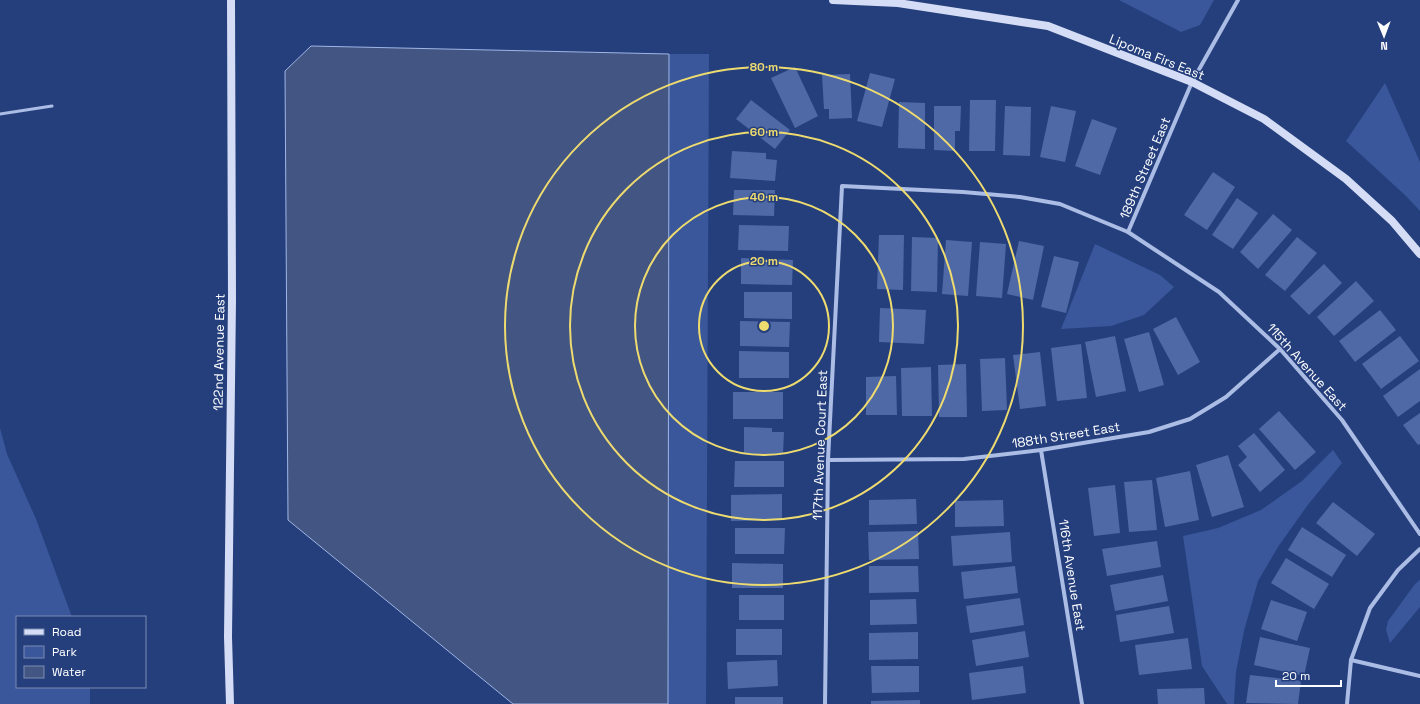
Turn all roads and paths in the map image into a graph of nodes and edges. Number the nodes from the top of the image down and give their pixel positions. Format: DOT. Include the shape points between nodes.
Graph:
graph roads {
  1 [pos="231,0"];
  2 [pos="832,0"];
  3 [pos="1238,0"];
  4 [pos="898,1"];
  5 [pos="1192,82"];
  6 [pos="52,106"];
  7 [pos="0,114"];
  8 [pos="842,186"];
  9 [pos="1128,232"];
  10 [pos="1420,254"];
  11 [pos="1280,348"];
  12 [pos="1041,450"];
  13 [pos="828,460"];
  14 [pos="1420,534"];
  15 [pos="1420,549"];
  16 [pos="1351,660"];
  17 [pos="1420,676"];
  18 [pos="230,704"];
  19 [pos="824,704"];
  20 [pos="1082,704"];
  21 [pos="1347,704"];
  1 -- 18 [label="street, 122nd Avenue East" via="232,300 228,637"];
  2 -- 4 [label="street, Lipoma Firs East"];
  3 -- 5 [label="street, 189th Street East"];
  4 -- 5 [label="street, Lipoma Firs East" via="1048,26"];
  5 -- 9 [label="street, 189th Street East"];
  5 -- 10 [label="street, Lipoma Firs East" via="1264,119 1346,179 1392,221"];
  6 -- 7 [label="lane"];
  8 -- 9 [label="street, 189th Street East" via="1020,197 1060,204"];
  8 -- 13 [label="street, 117th Avenue Court East"];
  9 -- 11 [label="street, 115th Avenue East" via="1219,292"];
  11 -- 12 [label="street, 188th Street East" via="1226,397 1190,419 1149,432"];
  11 -- 14 [label="street, 115th Avenue East" via="1342,420"];
  12 -- 13 [label="street, 188th Street East" via="964,459"];
  12 -- 20 [label="street, 116th Avenue East"];
  13 -- 19 [label="street, 117th Avenue Court East"];
  15 -- 16 [label="street" via="1398,570 1370,608"];
  16 -- 17 [label="street"];
  16 -- 21 [label="street"];
}
